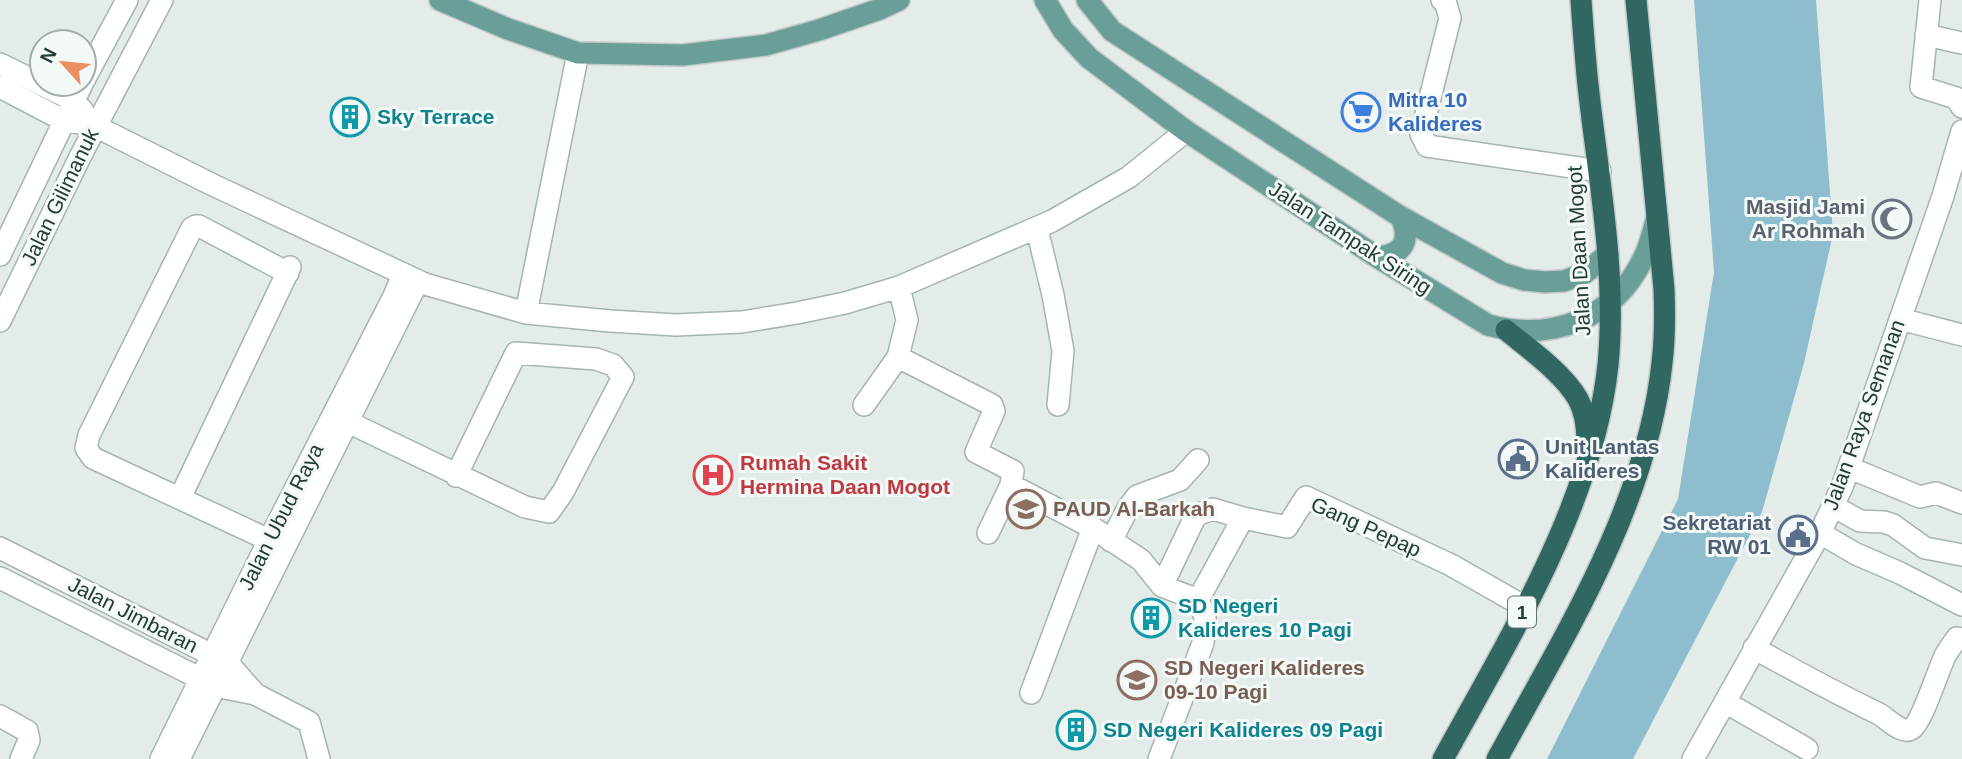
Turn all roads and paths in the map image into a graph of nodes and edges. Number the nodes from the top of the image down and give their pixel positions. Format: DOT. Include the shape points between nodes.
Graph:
graph roads {
  1 [pos="127,0"];
  2 [pos="162,0"];
  3 [pos="440,0"];
  4 [pos="899,0"];
  5 [pos="1045,0"];
  6 [pos="1087,0"];
  7 [pos="1442,0"];
  8 [pos="1581,0"];
  9 [pos="1636,0"];
  10 [pos="1930,0"];
  11 [pos="1926,35"];
  12 [pos="1962,43"];
  13 [pos="578,53"];
  14 [pos="98,54"];
  15 [pos="0,64"];
  16 [pos="28,72"];
  17 [pos="0,88"];
  18 [pos="75,98"];
  19 [pos="84,98"];
  20 [pos="1962,107"];
  21 [pos="64,120"];
  22 [pos="95,126"];
  23 [pos="1186,131"];
  24 [pos="1960,144"];
  25 [pos="1600,171"];
  26 [pos="1401,217"];
  27 [pos="1657,217"];
  28 [pos="1037,229"];
  29 [pos="1608,254"];
  30 [pos="0,255"];
  31 [pos="1377,257"];
  32 [pos="410,278"];
  33 [pos="899,287"];
  34 [pos="1610,301"];
  35 [pos="526,313"];
  36 [pos="1899,319"];
  37 [pos="0,321"];
  38 [pos="1506,330"];
  39 [pos="1962,335"];
  40 [pos="898,358"];
  41 [pos="864,405"];
  42 [pos="1058,405"];
  43 [pos="348,422"];
  44 [pos="1588,458"];
  45 [pos="1198,460"];
  46 [pos="1850,468"];
  47 [pos="456,476"];
  48 [pos="1012,485"];
  49 [pos="180,498"];
  50 [pos="1962,503"];
  51 [pos="1833,506"];
  52 [pos="1243,518"];
  53 [pos="1093,528"];
  54 [pos="988,533"];
  55 [pos="1820,533"];
  56 [pos="1111,541"];
  57 [pos="276,543"];
  58 [pos="0,548"];
  59 [pos="1962,555"];
  60 [pos="0,578"];
  61 [pos="1162,586"];
  62 [pos="1198,600"];
  63 [pos="1962,605"];
  64 [pos="1525,607"];
  65 [pos="1962,639"];
  66 [pos="1754,648"];
  67 [pos="220,659"];
  68 [pos="208,682"];
  69 [pos="1031,693"];
  70 [pos="255,694"];
  71 [pos="1725,702"];
  72 [pos="196,707"];
  73 [pos="0,716"];
  74 [pos="25,750"];
  75 [pos="1702,756"];
  76 [pos="1811,756"];
  77 [pos="160,759"];
  78 [pos="179,759"];
  79 [pos="319,759"];
  80 [pos="1159,759"];
  81 [pos="1443,759"];
  82 [pos="1497,759"];
  1 -- 14 [label="street, Jalan Gilimanuk"];
  2 -- 22 [label="street, Jalan Gilimanuk"];
  3 -- 13 [label="main road"];
  4 -- 13 [label="main road" via="766,45 683,55"];
  5 -- 23 [label="main road, Jalan Tampak Siring" via="1063,30 1089,58"];
  6 -- 26 [label="main road" via="1112,31"];
  7 -- 25 [label="street" via="1450,18 1421,134 1427,146"];
  8 -- 25 [label="highway, Jalan Daan Mogot / 1"];
  9 -- 27 [label="highway, 1"];
  10 -- 11 [label="street"];
  11 -- 12 [label="street"];
  11 -- 20 [label="street" via="1921,87 1956,98"];
  13 -- 35 [label="street"];
  15 -- 16 [label="street"];
  17 -- 21 [label="street"];
  18 -- 21 [label="street, Jalan Gilimanuk"];
  19 -- 22 [label="street"];
  21 -- 22 [label="street"];
  21 -- 30 [label="street, Jalan Gilimanuk"];
  22 -- 32 [label="street"];
  22 -- 37 [label="street, Jalan Gilimanuk"];
  23 -- 28 [label="street" via="1129,177"];
  23 -- 31 [label="main road, Jalan Tampak Siring"];
  24 -- 36 [label="street, Jalan Raya Semanan"];
  25 -- 29 [label="highway, Jalan Daan Mogot / 1"];
  26 -- 29 [label="main road" via="1502,273 1524,280 1564,281 1585,273"];
  26 -- 31 [label="main road" via="1406,236 1403,246 1388,257"];
  27 -- 34 [label="main road, Jalan Tampak Siring" via="1640,265"];
  27 -- 82 [label="highway, 1" via="1665,325 1649,435 1626,509 1575,617"];
  28 -- 33 [label="street"];
  28 -- 42 [label="street" via="1063,351"];
  29 -- 34 [label="highway, Jalan Daan Mogot / 1"];
  31 -- 38 [label="main road, Jalan Tampak Siring" via="1474,318"];
  32 -- 35 [label="street"];
  32 -- 43 [label="street, Jalan Ubud Raya"];
  32 -- 57 [label="street, Jalan Ubud Raya" via="394,296"];
  33 -- 35 [label="street" via="845,303 742,322 676,326"];
  33 -- 40 [label="street" via="907,320"];
  34 -- 38 [label="main road, Jalan Tampak Siring" via="1576,323"];
  34 -- 44 [label="highway, Jalan Daan Mogot / 1" via="1604,392"];
  36 -- 39 [label="street"];
  36 -- 46 [label="street, Jalan Raya Semanan"];
  38 -- 44 [label="highway" via="1578,399 1587,428"];
  40 -- 41 [label="street"];
  40 -- 48 [label="street" via="992,405 994,411 976,452 1013,471"];
  43 -- 47 [label="street"];
  43 -- 57 [label="street, Jalan Ubud Raya"];
  44 -- 64 [label="highway, Jalan Daan Mogot / 1"];
  45 -- 56 [label="street" via="1180,480 1137,496"];
  46 -- 50 [label="street" via="1920,497 1936,493"];
  46 -- 51 [label="street, Jalan Raya Semanan"];
  47 -- 47 [label="street" via="524,507 549,512 623,377 613,365 596,359 516,353"];
  48 -- 53 [label="street"];
  48 -- 54 [label="street"];
  49 -- 49 [label="street" via="93,458 86,448 191,228 199,226 289,270"];
  49 -- 57 [label="street"];
  51 -- 55 [label="street, Jalan Raya Semanan"];
  51 -- 59 [label="street" via="1860,521 1893,525 1925,548"];
  52 -- 61 [label="street" via="1213,509 1196,515"];
  52 -- 62 [label="street"];
  52 -- 64 [label="street, Gang Pepap" via="1287,527 1306,496 1451,565"];
  53 -- 56 [label="street"];
  53 -- 69 [label="street"];
  55 -- 63 [label="street"];
  55 -- 66 [label="street, Jalan Raya Semanan"];
  56 -- 61 [label="street" via="1141,560"];
  57 -- 67 [label="street, Jalan Ubud Raya"];
  58 -- 67 [label="street, Jalan Jimbaran"];
  60 -- 68 [label="street, Jalan Jimbaran"];
  61 -- 62 [label="street"];
  62 -- 80 [label="street" via="1205,617 1203,643"];
  64 -- 81 [label="highway, Jalan Daan Mogot / 1"];
  65 -- 66 [label="street" via="1957,638 1945,657 1919,719 1908,731"];
  66 -- 71 [label="street, Jalan Raya Semanan"];
  67 -- 68 [label="street, Jalan Ubud Raya"];
  67 -- 70 [label="street, Jalan Jimbaran"];
  68 -- 70 [label="street, Jalan Jimbaran"];
  68 -- 72 [label="street, Jalan Ubud Raya"];
  70 -- 79 [label="street, Jalan Jimbaran" via="309,722"];
  71 -- 75 [label="street, Jalan Raya Semanan"];
  71 -- 76 [label="street"];
  72 -- 77 [label="street, Jalan Ubud Raya"];
  72 -- 78 [label="street, Jalan Ubud Raya"];
  73 -- 74 [label="street" via="27,731"];
}
